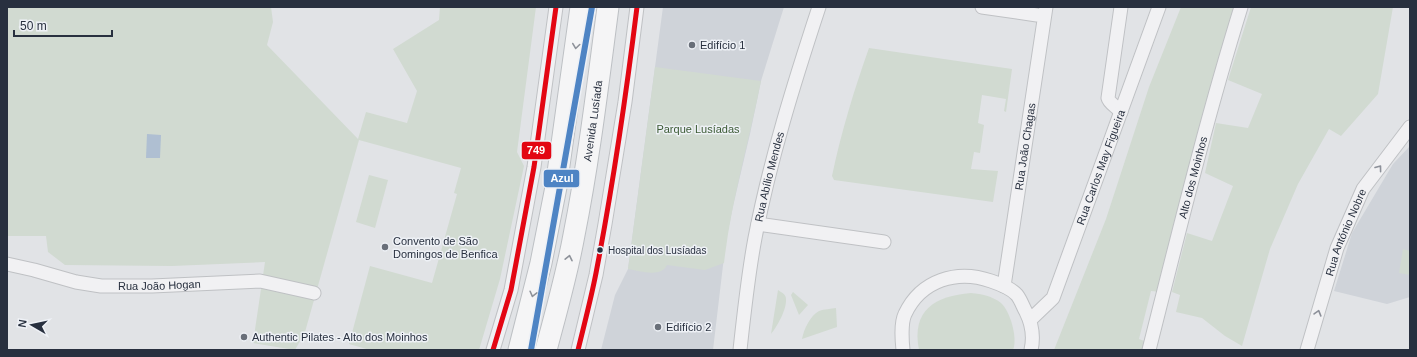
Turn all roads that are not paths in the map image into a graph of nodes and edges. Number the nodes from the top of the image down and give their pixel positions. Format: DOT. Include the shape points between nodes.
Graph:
graph roads {
  1 [pos="556,7"];
  2 [pos="637,7"];
  3 [pos="819,7"];
  4 [pos="982,7"];
  5 [pos="1121,7"];
  6 [pos="1159,7"];
  7 [pos="1242,7"];
  8 [pos="608,11"];
  9 [pos="1042,11"];
  10 [pos="580,12"];
  11 [pos="1121,112"];
  12 [pos="1410,127"];
  13 [pos="758,224"];
  14 [pos="884,242"];
  15 [pos="7,264"];
  16 [pos="1004,286"];
  17 [pos="314,293"];
  18 [pos="1030,320"];
  19 [pos="493,350"];
  20 [pos="519,350"];
  21 [pos="546,350"];
  22 [pos="578,350"];
  23 [pos="740,350"];
  24 [pos="903,350"];
  25 [pos="1031,350"];
  26 [pos="1149,350"];
  27 [pos="1307,350"];
  1 -- 19 [label="street" via="534,167 511,290"];
  2 -- 22 [label="street" via="606,224"];
  3 -- 13 [label="street, Rua Abílio Mendes" via="783,120"];
  4 -- 9 [label="street"];
  5 -- 11 [label="street" via="1108,98 1108,101"];
  6 -- 11 [label="street, Rua Carlos May Figueira"];
  7 -- 26 [label="street, Alto dos Moinhos" via="1193,176"];
  21 -- 8 [label="main road, Avenida Lusíada, one-way" via="564,281 582,190"];
  9 -- 16 [label="street, Rua João Chagas"];
  10 -- 20 [label="main road, one-way" via="556,187 541,263"];
  11 -- 18 [label="street, Rua Carlos May Figueira" via="1053,298"];
  27 -- 12 [label="street, Rua António Nobre, one-way" via="1337,248 1363,189"];
  13 -- 14 [label="street"];
  13 -- 23 [label="street, Rua Abílio Mendes"];
  15 -- 17 [label="street, Rua João Hogan" via="101,286 260,281"];
  16 -- 18 [label="street" via="1017,295"];
  16 -- 24 [label="street" via="981,278 964,276 946,278 921,291 905,315"];
  18 -- 25 [label="street" via="1033,341"];
}
